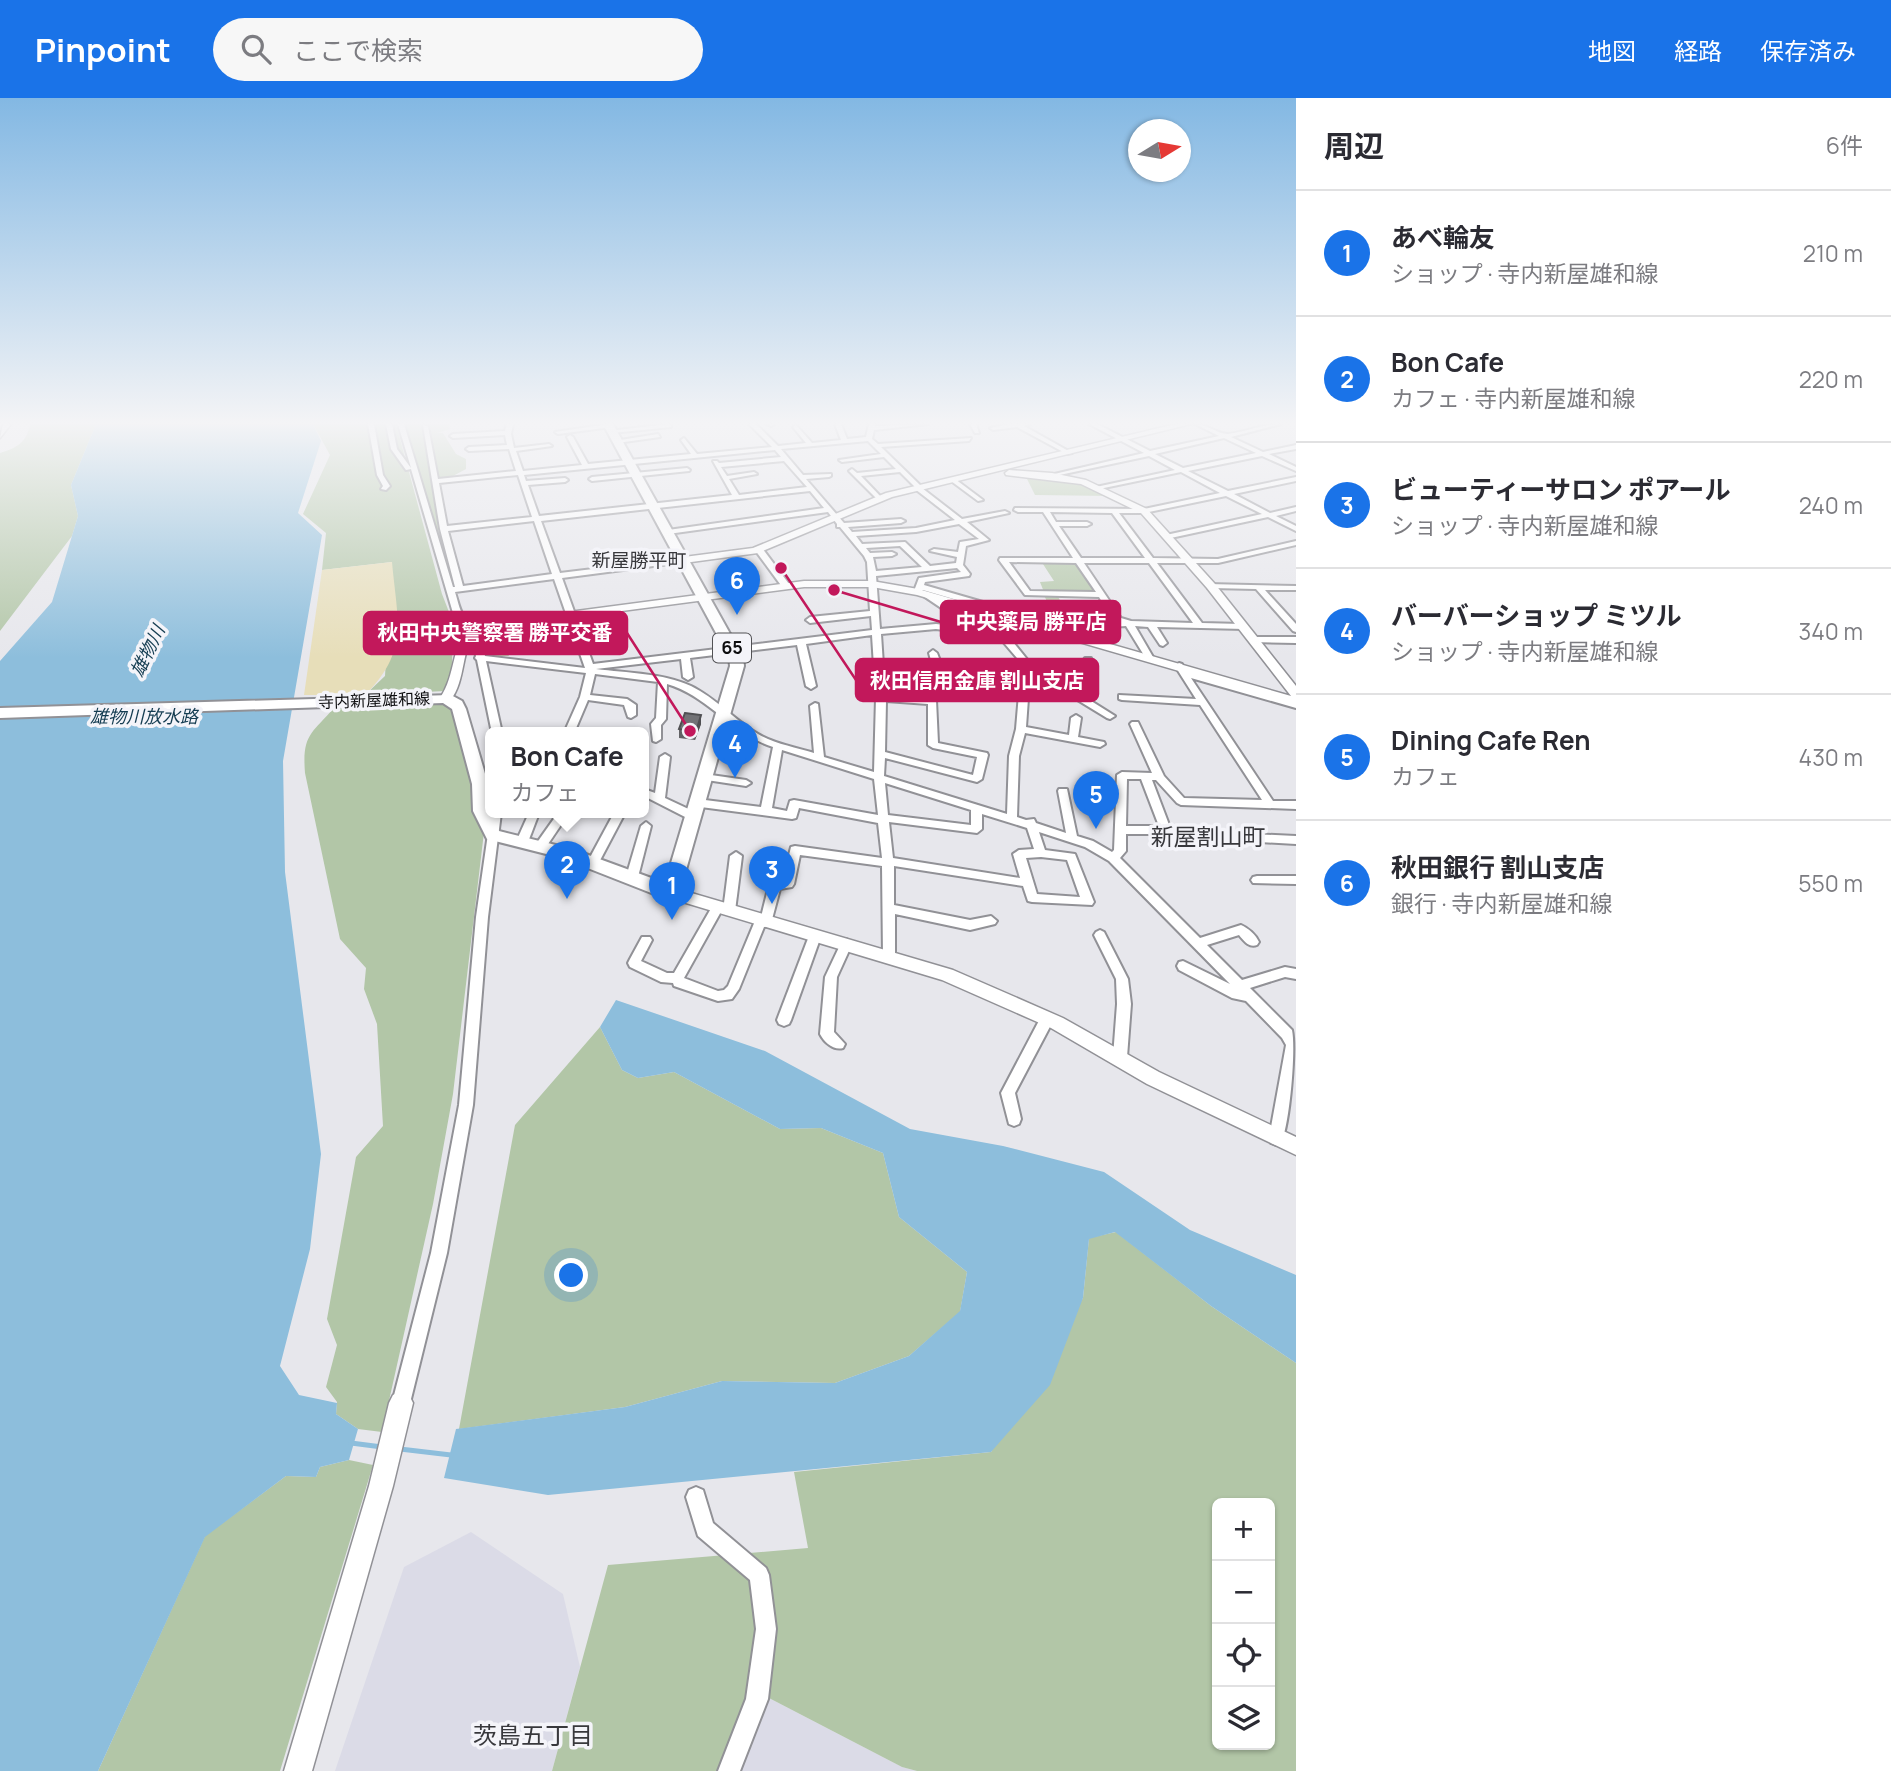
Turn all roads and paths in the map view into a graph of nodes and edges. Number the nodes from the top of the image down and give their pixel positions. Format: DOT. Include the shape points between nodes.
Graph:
graph roads {
  1 [pos="422,502"];
  2 [pos="440,502"];
  3 [pos="531,502"];
  4 [pos="651,502"];
  5 [pos="690,502"];
  6 [pos="820,502"];
  7 [pos="870,502"];
  8 [pos="937,502"];
  9 [pos="1127,502"];
  10 [pos="1188,502"];
  11 [pos="1243,502"];
  12 [pos="578,506"];
  13 [pos="653,506"];
  14 [pos="1296,509"];
  15 [pos="1018,510"];
  16 [pos="1045,510"];
  17 [pos="1114,511"];
  18 [pos="1144,511"];
  19 [pos="1005,513"];
  20 [pos="536,515"];
  21 [pos="1269,515"];
  22 [pos="833,518"];
  23 [pos="901,521"];
  24 [pos="962,522"];
  25 [pos="1054,524"];
  26 [pos="1087,524"];
  27 [pos="444,529"];
  28 [pos="1296,529"];
  29 [pos="668,532"];
  30 [pos="851,534"];
  31 [pos="1169,537"];
  32 [pos="1296,543"];
  33 [pos="860,546"];
  34 [pos="759,550"];
  35 [pos="934,551"];
  36 [pos="892,554"];
  37 [pos="868,555"];
  38 [pos="961,555"];
  39 [pos="1078,559"];
  40 [pos="1152,560"];
  41 [pos="1189,560"];
  42 [pos="684,561"];
  43 [pos="959,565"];
  44 [pos="928,569"];
  45 [pos="558,576"];
  46 [pos="872,579"];
  47 [pos="786,586"];
  48 [pos="1210,586"];
  49 [pos="459,587"];
  50 [pos="1258,587"];
  51 [pos="1296,588"];
  52 [pos="449,590"];
  53 [pos="922,591"];
  54 [pos="981,593"];
  55 [pos="1101,595"];
  56 [pos="704,597"];
  57 [pos="959,598"];
  58 [pos="873,613"];
  59 [pos="571,614"];
  60 [pos="810,620"];
  61 [pos="1129,624"];
  62 [pos="1151,624"];
  63 [pos="1200,626"];
  64 [pos="474,627"];
  65 [pos="1242,627"];
  66 [pos="1054,629"];
  67 [pos="1296,629"];
  68 [pos="982,632"];
  69 [pos="874,633"];
  70 [pos="1003,636"];
  71 [pos="1296,640"];
  72 [pos="801,642"];
  73 [pos="1163,643"];
  74 [pos="1258,644"];
  75 [pos="1296,646"];
  76 [pos="733,649"];
  77 [pos="933,653"];
  78 [pos="685,657"];
  79 [pos="1149,657"];
  80 [pos="479,658"];
  81 [pos="1021,659"];
  82 [pos="1088,660"];
  83 [pos="878,667"];
  84 [pos="591,669"];
  85 [pos="1181,669"];
  86 [pos="688,677"];
  87 [pos="1049,679"];
  88 [pos="663,680"];
  89 [pos="984,680"];
  90 [pos="811,686"];
  91 [pos="1067,690"];
  92 [pos="1296,694"];
  93 [pos="585,697"];
  94 [pos="1122,697"];
  95 [pos="442,698"];
  96 [pos="881,698"];
  97 [pos="1202,702"];
  98 [pos="1296,703"];
  99 [pos="815,706"];
  100 [pos="0,713"];
  101 [pos="723,714"];
  102 [pos="631,715"];
  103 [pos="1110,716"];
  104 [pos="1076,718"];
  105 [pos="1135,724"];
  106 [pos="496,727"];
  107 [pos="572,727"];
  108 [pos="1021,729"];
  109 [pos="656,739"];
  110 [pos="1073,739"];
  111 [pos="1100,744"];
  112 [pos="778,745"];
  113 [pos="880,754"];
  114 [pos="664,757"];
  115 [pos="819,758"];
  116 [pos="1145,776"];
  117 [pos="704,777"];
  118 [pos="880,777"];
  119 [pos="1159,777"];
  120 [pos="746,783"];
  121 [pos="1063,791"];
  122 [pos="649,795"];
  123 [pos="659,800"];
  124 [pos="1270,804"];
  125 [pos="1296,805"];
  126 [pos="976,807"];
  127 [pos="695,809"];
  128 [pos="766,811"];
  129 [pos="1012,817"];
  130 [pos="495,818"];
  131 [pos="532,818"];
  132 [pos="560,818"];
  133 [pos="617,818"];
  134 [pos="884,819"];
  135 [pos="1030,822"];
  136 [pos="646,826"];
  137 [pos="1121,830"];
  138 [pos="493,835"];
  139 [pos="1072,837"];
  140 [pos="1229,837"];
  141 [pos="1296,840"];
  142 [pos="522,842"];
  143 [pos="540,847"];
  144 [pos="1041,853"];
  145 [pos="736,856"];
  146 [pos="1113,858"];
  147 [pos="888,862"];
  148 [pos="593,863"];
  149 [pos="632,877"];
  150 [pos="1257,880"];
  151 [pos="1296,880"];
  152 [pos="1028,883"];
  153 [pos="671,893"];
  154 [pos="888,908"];
  155 [pos="723,909"];
  156 [pos="991,921"];
  157 [pos="763,922"];
  158 [pos="1100,935"];
  159 [pos="815,936"];
  160 [pos="646,940"];
  161 [pos="1253,942"];
  162 [pos="1199,943"];
  163 [pos="846,944"];
  164 [pos="889,956"];
  165 [pos="1183,966"];
  166 [pos="1296,974"];
  167 [pos="678,978"];
  168 [pos="1244,991"];
  169 [pos="1046,1019"];
  170 [pos="784,1020"];
  171 [pos="838,1044"];
  172 [pos="1295,1045"];
  173 [pos="1120,1057"];
  174 [pos="1014,1119"];
  175 [pos="1276,1138"];
  176 [pos="1296,1146"];
  177 [pos="401,1403"];
  178 [pos="696,1497"];
  179 [pos="298,1771"];
  180 [pos="729,1771"];
  1 -- 52 [label="street"];
  2 -- 27 [label="street"];
  3 -- 20 [label="street"];
  4 -- 13 [label="main road, 65"];
  5 -- 13 [label="street"];
  6 -- 22 [label="street"];
  7 -- 22 [label="street"];
  8 -- 24 [label="street"];
  9 -- 18 [label="street"];
  10 -- 18 [label="street"];
  11 -- 21 [label="street"];
  12 -- 20 [label="street"];
  13 -- 20 [label="street"];
  13 -- 29 [label="main road, 65"];
  14 -- 21 [label="street"];
  15 -- 16 [label="street"];
  16 -- 17 [label="street"];
  16 -- 25 [label="street"];
  17 -- 18 [label="street"];
  17 -- 40 [label="street"];
  18 -- 31 [label="street"];
  19 -- 24 [label="street"];
  20 -- 27 [label="street"];
  20 -- 45 [label="street"];
  21 -- 28 [label="street"];
  21 -- 31 [label="street"];
  22 -- 23 [label="street"];
  22 -- 29 [label="street"];
  22 -- 33 [label="street"];
  22 -- 34 [label="street"];
  24 -- 30 [label="street"];
  24 -- 38 [label="street" via="985,540 963,544"];
  25 -- 26 [label="street"];
  25 -- 39 [label="street"];
  27 -- 49 [label="street"];
  29 -- 42 [label="main road, 65"];
  31 -- 41 [label="street"];
  32 -- 41 [label="street" via="1218,561"];
  33 -- 37 [label="street"];
  33 -- 44 [label="street" via="902,544"];
  34 -- 42 [label="street"];
  34 -- 47 [label="street"];
  35 -- 38 [label="street"];
  36 -- 37 [label="street"];
  37 -- 46 [label="street"];
  38 -- 43 [label="street"];
  39 -- 40 [label="street"];
  39 -- 55 [label="street"];
  39 -- 55 [label="street" via="1003,560 1028,593"];
  40 -- 41 [label="street"];
  40 -- 63 [label="street"];
  41 -- 48 [label="street"];
  42 -- 45 [label="street"];
  42 -- 56 [label="main road, 65"];
  43 -- 44 [label="street"];
  43 -- 53 [label="street" via="966,574 922,580"];
  44 -- 46 [label="street"];
  45 -- 49 [label="street"];
  45 -- 59 [label="street"];
  46 -- 47 [label="street"];
  46 -- 53 [label="street"];
  46 -- 58 [label="street"];
  47 -- 56 [label="street"];
  48 -- 50 [label="street"];
  48 -- 65 [label="street"];
  49 -- 52 [label="street"];
  50 -- 51 [label="street"];
  50 -- 67 [label="street"];
  52 -- 64 [label="street" via="460,620"];
  53 -- 57 [label="street"];
  53 -- 66 [label="street"];
  53 -- 68 [label="street"];
  54 -- 57 [label="street"];
  55 -- 61 [label="street" via="1118,620"];
  56 -- 59 [label="street"];
  56 -- 76 [label="main road, 65"];
  57 -- 66 [label="street"];
  58 -- 60 [label="street"];
  58 -- 69 [label="street"];
  59 -- 64 [label="street"];
  59 -- 84 [label="street"];
  61 -- 62 [label="street"];
  61 -- 66 [label="street"];
  61 -- 79 [label="street"];
  62 -- 63 [label="street"];
  62 -- 73 [label="street"];
  63 -- 65 [label="street"];
  64 -- 80 [label="street"];
  64 -- 95 [label="street" via="466,634 453,688"];
  65 -- 74 [label="street"];
  66 -- 70 [label="street"];
  66 -- 79 [label="street"];
  68 -- 69 [label="street" via="937,626"];
  68 -- 70 [label="street"];
  69 -- 72 [label="street"];
  69 -- 83 [label="street"];
  70 -- 81 [label="street"];
  71 -- 74 [label="street"];
  72 -- 76 [label="street"];
  72 -- 90 [label="street"];
  74 -- 75 [label="street"];
  74 -- 92 [label="street"];
  76 -- 78 [label="street"];
  76 -- 101 [label="main road, 65" via="737,666"];
  77 -- 83 [label="street" via="939,671"];
  78 -- 84 [label="street"];
  78 -- 86 [label="street"];
  79 -- 85 [label="street"];
  80 -- 84 [label="street"];
  80 -- 106 [label="street"];
  81 -- 87 [label="street"];
  81 -- 89 [label="street" via="1011,668 990,665"];
  82 -- 91 [label="street"];
  83 -- 96 [label="street"];
  84 -- 88 [label="street"];
  84 -- 93 [label="street"];
  85 -- 97 [label="street"];
  85 -- 98 [label="street"];
  87 -- 91 [label="street"];
  87 -- 108 [label="street" via="1026,682"];
  88 -- 101 [label="street" via="692,690"];
  88 -- 109 [label="street"];
  91 -- 103 [label="street"];
  93 -- 102 [label="street" via="627,702"];
  93 -- 107 [label="street"];
  94 -- 97 [label="street"];
  95 -- 100 [label="main road, 寺内新屋雄和線"];
  95 -- 138 [label="main road, 寺内新屋雄和線" via="459,709 480,784 481,811"];
  96 -- 113 [label="street"];
  96 -- 113 [label="street" via="933,702 933,745 983,755 977,779"];
  97 -- 124 [label="street"];
  99 -- 115 [label="street"];
  101 -- 112 [label="street" via="750,734"];
  101 -- 117 [label="main road, 65"];
  104 -- 110 [label="street"];
  105 -- 119 [label="street"];
  108 -- 110 [label="street"];
  108 -- 129 [label="street" via="1014,757"];
  110 -- 111 [label="street"];
  112 -- 115 [label="street"];
  112 -- 128 [label="street"];
  113 -- 118 [label="street"];
  114 -- 123 [label="street"];
  115 -- 118 [label="street"];
  116 -- 119 [label="street"];
  116 -- 137 [label="street" via="1122,775"];
  116 -- 137 [label="street" via="1166,830"];
  117 -- 120 [label="street"];
  117 -- 127 [label="main road, 65"];
  118 -- 126 [label="street"];
  118 -- 134 [label="street"];
  119 -- 124 [label="street" via="1181,801"];
  121 -- 139 [label="street"];
  122 -- 123 [label="street"];
  123 -- 127 [label="street"];
  124 -- 125 [label="street"];
  126 -- 129 [label="street"];
  126 -- 134 [label="street" via="978,828"];
  127 -- 128 [label="street"];
  127 -- 153 [label="main road, 65"];
  128 -- 134 [label="street" via="792,816 794,804"];
  129 -- 135 [label="street"];
  130 -- 138 [label="street"];
  131 -- 142 [label="street"];
  132 -- 143 [label="street"];
  133 -- 148 [label="street"];
  134 -- 147 [label="street"];
  135 -- 139 [label="street"];
  135 -- 144 [label="street"];
  136 -- 149 [label="street"];
  137 -- 146 [label="street" via="1120,852"];
  138 -- 142 [label="main road"];
  138 -- 177 [label="street" via="467,1105 439,1253"];
  139 -- 146 [label="street"];
  140 -- 141 [label="street"];
  142 -- 143 [label="main road"];
  143 -- 148 [label="main road"];
  144 -- 152 [label="street" via="1019,854"];
  144 -- 152 [label="street" via="1071,857 1088,902 1032,898"];
  145 -- 155 [label="street"];
  146 -- 162 [label="street"];
  147 -- 152 [label="street"];
  147 -- 154 [label="street"];
  147 -- 157 [label="street" via="795,850 788,884 775,885"];
  148 -- 149 [label="main road"];
  149 -- 153 [label="main road"];
  150 -- 151 [label="street"];
  153 -- 155 [label="street"];
  154 -- 156 [label="street" via="970,925"];
  154 -- 164 [label="street"];
  155 -- 157 [label="street"];
  155 -- 167 [label="street"];
  157 -- 159 [label="street"];
  157 -- 167 [label="street" via="727,995 718,996"];
  158 -- 173 [label="street" via="1122,979"];
  159 -- 163 [label="street"];
  159 -- 170 [label="street"];
  160 -- 167 [label="street" via="634,963 666,978"];
  161 -- 162 [label="street" via="1241,930"];
  162 -- 168 [label="street"];
  163 -- 164 [label="street"];
  163 -- 171 [label="street" via="831,977 827,1034"];
  164 -- 169 [label="street" via="947,975"];
  165 -- 168 [label="street" via="1237,995"];
  166 -- 168 [label="street" via="1285,972"];
  168 -- 172 [label="street"];
  169 -- 173 [label="street"];
  169 -- 174 [label="street" via="1008,1093"];
  172 -- 175 [label="street"];
  173 -- 175 [label="street"];
  175 -- 176 [label="street"];
  177 -- 179 [label="street"];
  178 -- 180 [label="street" via="705,1529 759,1575 766,1629 757,1699"];
}
